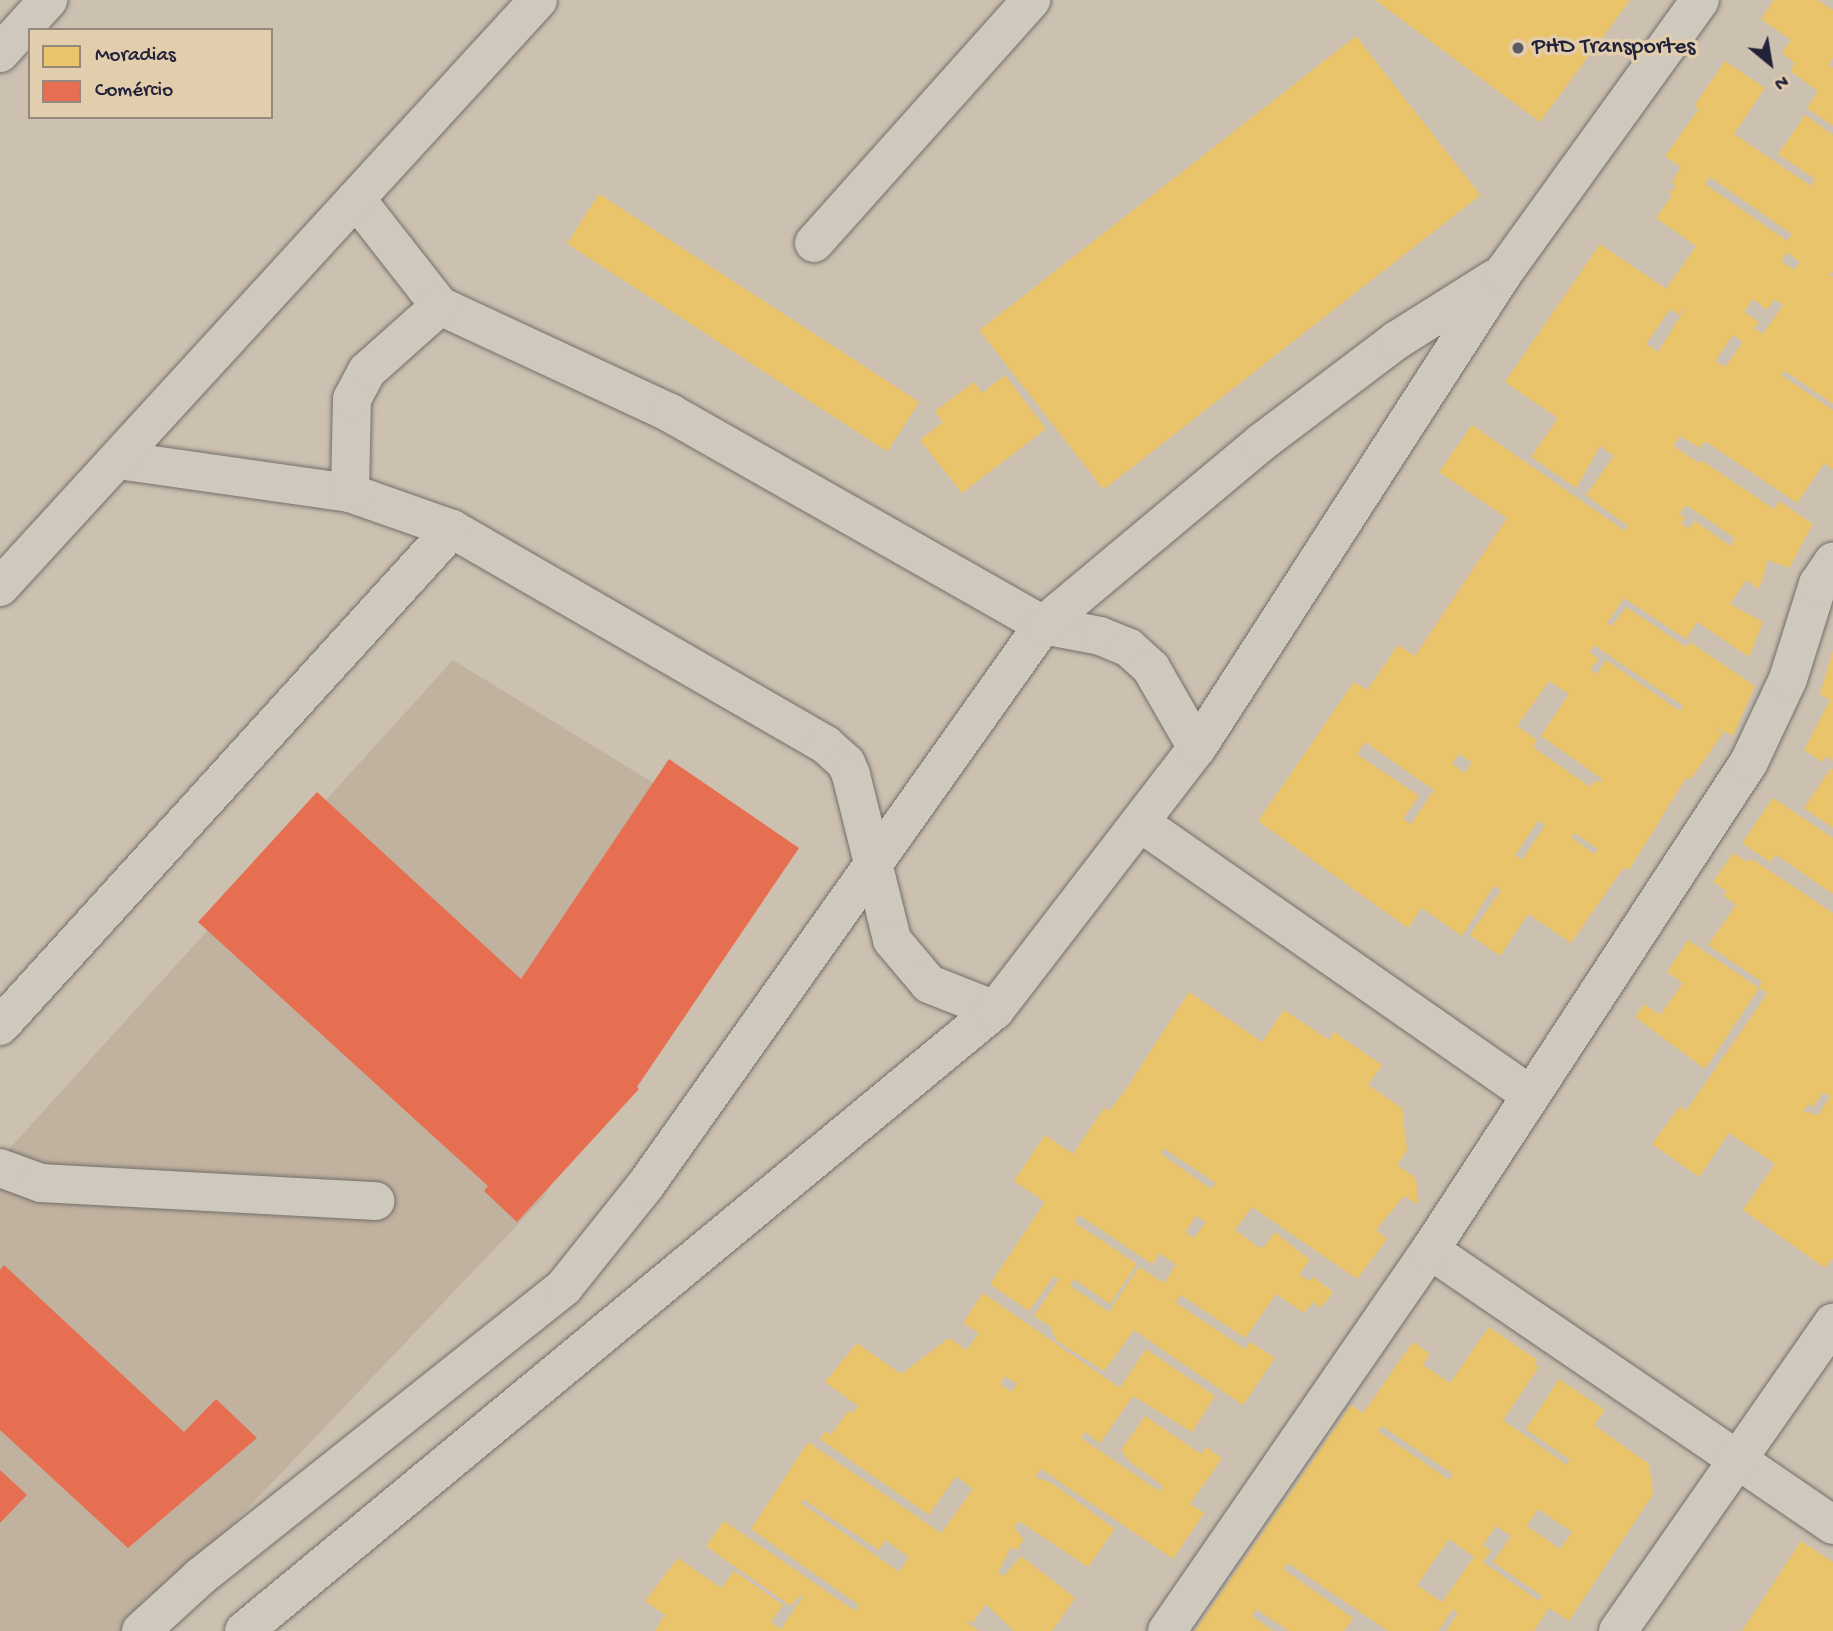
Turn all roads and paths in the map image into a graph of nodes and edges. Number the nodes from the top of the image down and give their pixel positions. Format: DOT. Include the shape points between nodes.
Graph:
graph roads {
  1 [pos="47,0"];
  2 [pos="538,0"];
  3 [pos="1031,0"];
  4 [pos="1700,0"];
  5 [pos="0,53"];
  6 [pos="356,199"];
  7 [pos="814,243"];
  8 [pos="1504,272"];
  9 [pos="440,306"];
  10 [pos="118,460"];
  11 [pos="350,493"];
  12 [pos="452,529"];
  13 [pos="1833,562"];
  14 [pos="0,587"];
  15 [pos="1043,625"];
  16 [pos="1197,748"];
  17 [pos="1142,824"];
  18 [pos="872,873"];
  19 [pos="995,1010"];
  20 [pos="0,1026"];
  21 [pos="1530,1094"];
  22 [pos="0,1168"];
  23 [pos="376,1201"];
  24 [pos="1430,1250"];
  25 [pos="1833,1323"];
  26 [pos="1738,1460"];
  27 [pos="1833,1525"];
  28 [pos="141,1631"];
  29 [pos="244,1631"];
  30 [pos="1167,1631"];
  31 [pos="1618,1631"];
  1 -- 5 [label="main road"];
  2 -- 6 [label="main road"];
  3 -- 7 [label="main road"];
  4 -- 8 [label="main road"];
  6 -- 9 [label="main road"];
  6 -- 10 [label="main road"];
  8 -- 15 [label="main road" via="1397,340 1262,442"];
  8 -- 16 [label="main road"];
  9 -- 11 [label="main road" via="382,356 352,398"];
  9 -- 15 [label="main road" via="670,413"];
  10 -- 11 [label="main road"];
  10 -- 14 [label="main road"];
  11 -- 12 [label="main road"];
  12 -- 18 [label="main road" via="826,745 846,763"];
  12 -- 20 [label="main road"];
  13 -- 21 [label="main road" via="1818,584 1788,678 1749,762"];
  15 -- 16 [label="main road" via="1100,636 1129,648 1151,668"];
  15 -- 18 [label="main road"];
  16 -- 17 [label="main road"];
  17 -- 19 [label="main road"];
  17 -- 21 [label="main road"];
  18 -- 19 [label="main road" via="888,929 902,956 929,984"];
  18 -- 28 [label="main road" via="645,1186 564,1287 201,1576"];
  19 -- 29 [label="main road"];
  21 -- 24 [label="main road"];
  22 -- 23 [label="main road" via="41,1183"];
  24 -- 26 [label="main road"];
  24 -- 30 [label="main road"];
  25 -- 26 [label="main road"];
  26 -- 27 [label="main road"];
  26 -- 31 [label="main road"];
}
